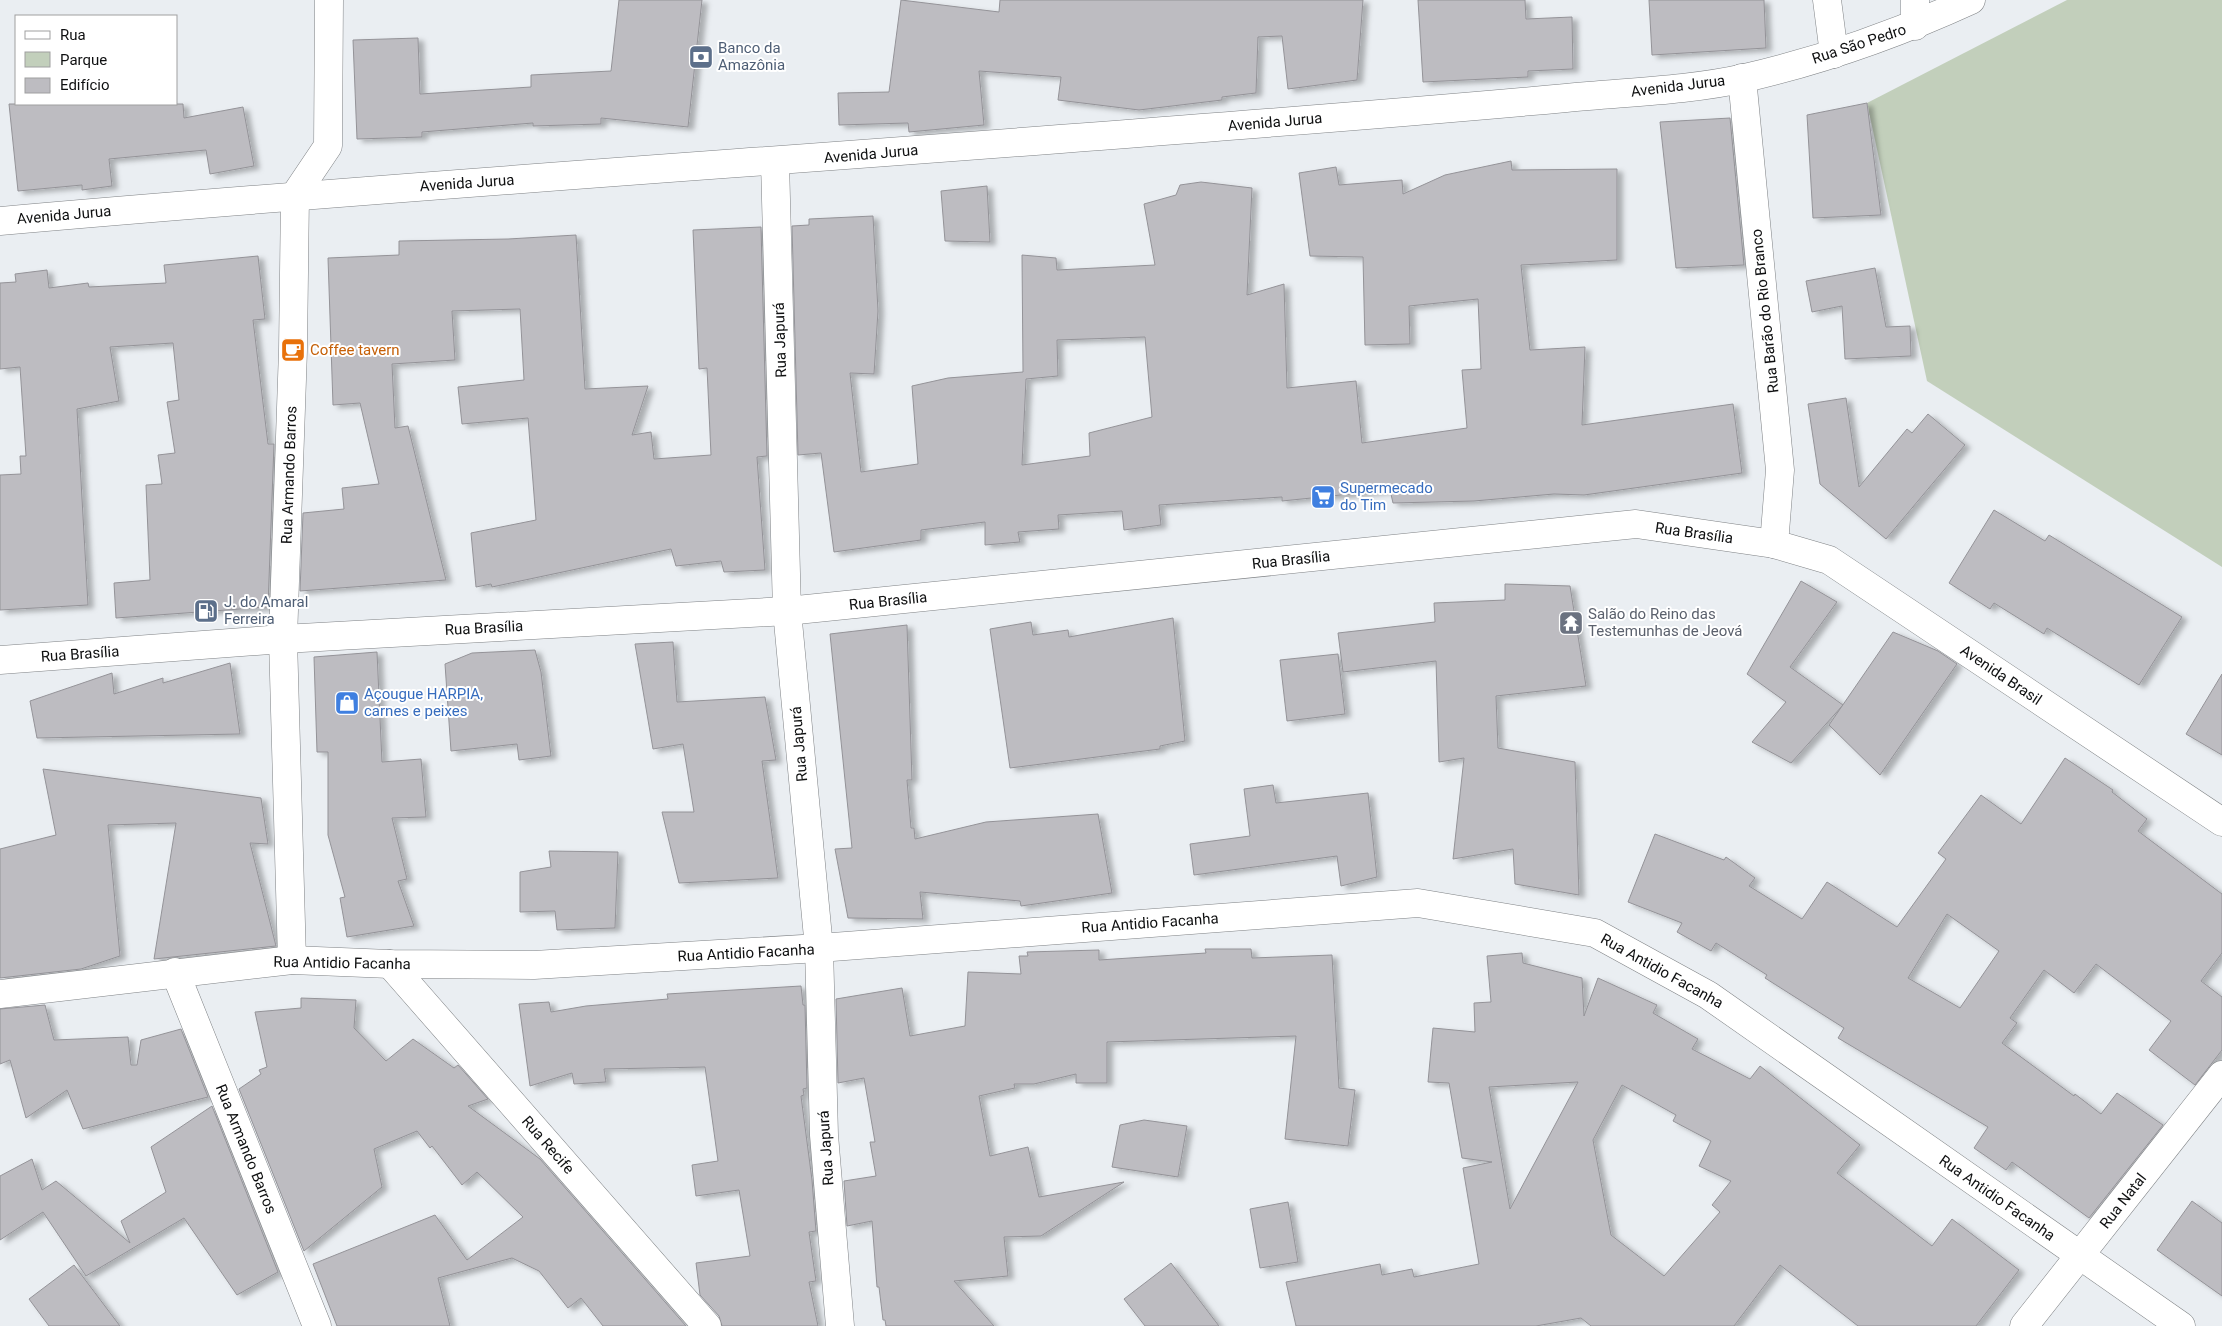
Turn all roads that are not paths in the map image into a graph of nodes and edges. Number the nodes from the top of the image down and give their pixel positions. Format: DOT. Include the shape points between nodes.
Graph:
graph roads {
  1 [pos="329,0"];
  2 [pos="1827,0"];
  3 [pos="1971,0"];
  4 [pos="1915,13"];
  5 [pos="1834,54"];
  6 [pos="1742,78"];
  7 [pos="775,162"];
  8 [pos="295,195"];
  9 [pos="0,221"];
  10 [pos="1774,544"];
  11 [pos="787,611"];
  12 [pos="283,639"];
  13 [pos="0,660"];
  14 [pos="2222,822"];
  15 [pos="818,948"];
  16 [pos="292,960"];
  17 [pos="390,964"];
  18 [pos="176,972"];
  19 [pos="0,994"];
  20 [pos="2222,1075"];
  21 [pos="2080,1256"];
  22 [pos="317,1326"];
  23 [pos="707,1326"];
  24 [pos="840,1326"];
  25 [pos="2024,1326"];
  26 [pos="2181,1326"];
  1 -- 8 [label="street" via="328,146"];
  2 -- 5 [label="street"];
  3 -- 4 [label="street, Rua São Pedro"];
  4 -- 5 [label="street, Rua São Pedro"];
  5 -- 6 [label="street, Rua São Pedro"];
  6 -- 7 [label="street, Avenida Jurua" via="1491,105"];
  6 -- 10 [label="street, Rua Barão do Rio Branco" via="1780,470"];
  7 -- 8 [label="street, Avenida Jurua"];
  7 -- 11 [label="street, Rua Japurá"];
  8 -- 9 [label="street, Avenida Jurua"];
  8 -- 12 [label="street, Rua Armando Barros"];
  10 -- 11 [label="street, Rua Brasília" via="1636,524"];
  10 -- 14 [label="street, Avenida Brasil" via="1829,560"];
  11 -- 12 [label="street, Rua Brasília"];
  11 -- 15 [label="street, Rua Japurá"];
  12 -- 13 [label="street, Rua Brasília"];
  12 -- 16 [label="street, Rua Armando Barros"];
  15 -- 17 [label="street, Rua Antidio Facanha" via="534,965"];
  15 -- 21 [label="street, Rua Antidio Facanha" via="1418,903 1595,933 1708,994"];
  15 -- 24 [label="street, Rua Japurá" via="824,1135"];
  16 -- 17 [label="street, Rua Antidio Facanha"];
  16 -- 18 [label="street, Rua Antidio Facanha"];
  17 -- 23 [label="street, Rua Recife"];
  18 -- 19 [label="street, Rua Antidio Facanha"];
  18 -- 22 [label="street, Rua Armando Barros"];
  20 -- 21 [label="street, Rua Natal"];
  21 -- 25 [label="street, Rua Natal"];
  21 -- 26 [label="street, Rua Antidio Facanha"];
}
